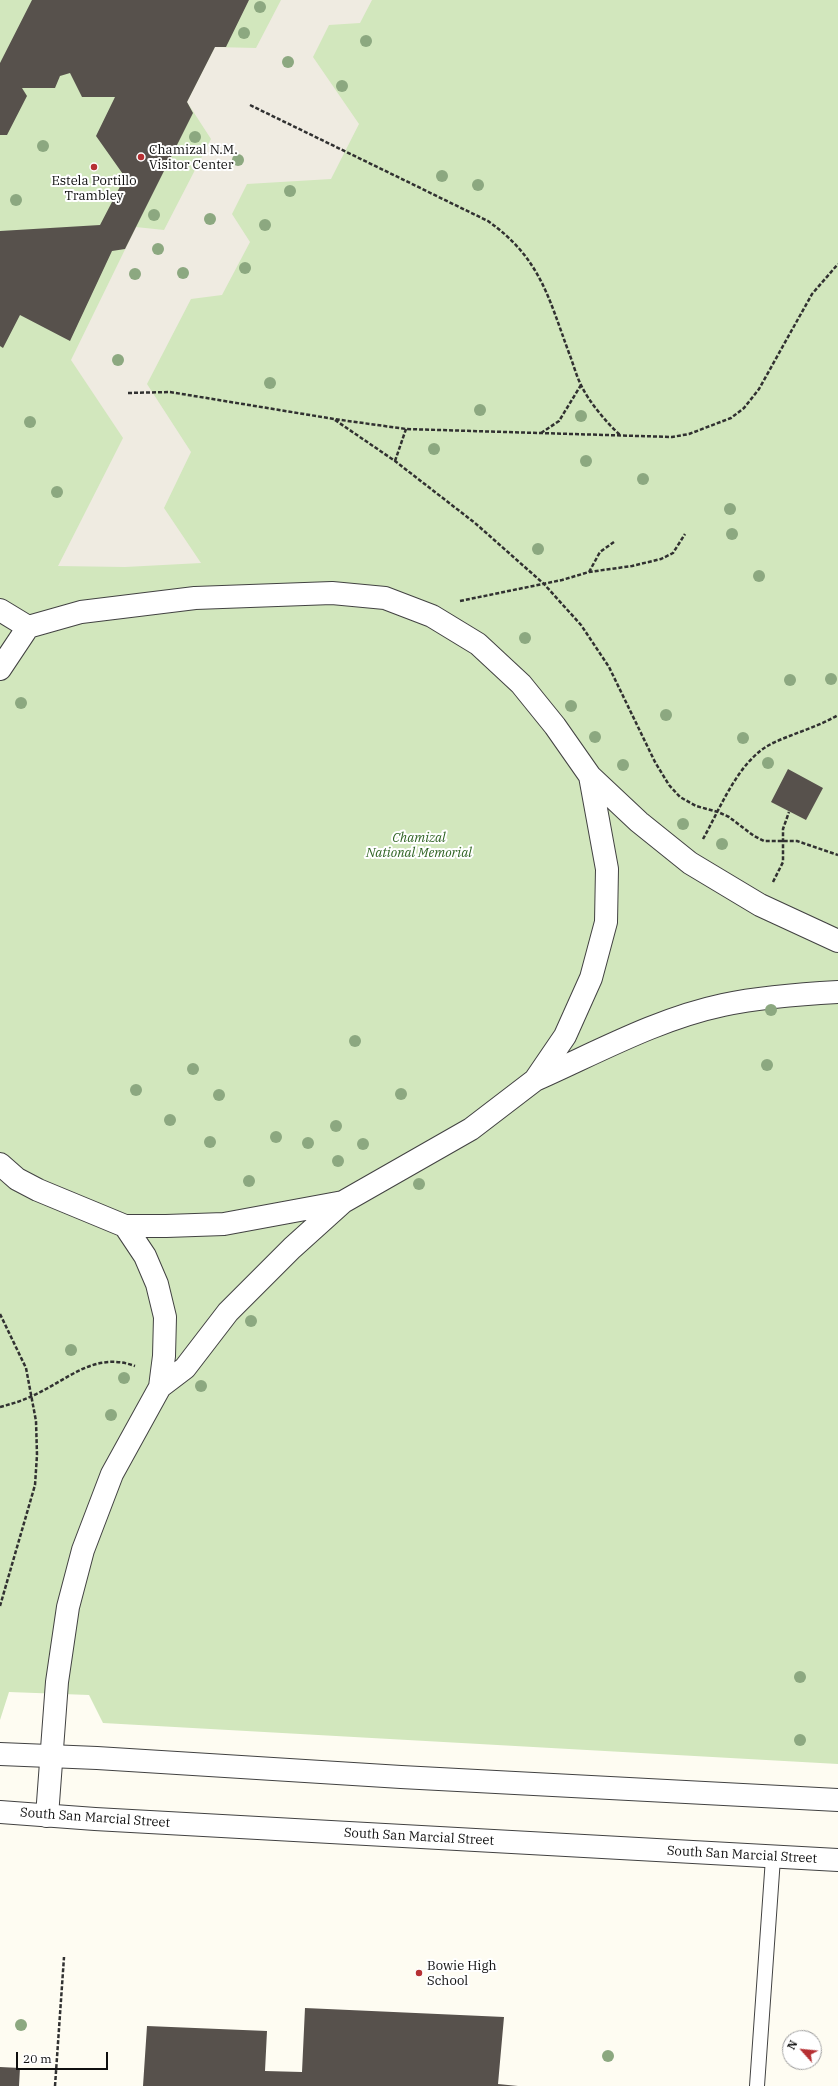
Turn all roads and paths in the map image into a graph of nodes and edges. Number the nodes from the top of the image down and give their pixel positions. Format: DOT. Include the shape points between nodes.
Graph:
graph roads {
  1 [pos="250,105"];
  2 [pos="838,264"];
  3 [pos="581,385"];
  4 [pos="128,393"];
  5 [pos="334,419"];
  6 [pos="406,429"];
  7 [pos="541,433"];
  8 [pos="620,436"];
  9 [pos="395,461"];
  10 [pos="685,534"];
  11 [pos="614,542"];
  12 [pos="589,572"];
  13 [pos="544,584"];
  14 [pos="0,610"];
  15 [pos="432,616"];
  16 [pos="28,627"];
  17 [pos="0,669"];
  18 [pos="838,715"];
  19 [pos="590,776"];
  20 [pos="718,812"];
  21 [pos="789,812"];
  22 [pos="784,840"];
  23 [pos="838,855"];
  24 [pos="690,863"];
  25 [pos="760,905"];
  26 [pos="838,941"];
  27 [pos="838,992"];
  28 [pos="535,1080"];
  29 [pos="0,1164"];
  30 [pos="343,1202"];
  31 [pos="125,1226"];
  32 [pos="0,1314"];
  33 [pos="160,1387"];
  34 [pos="32,1396"];
  35 [pos="0,1407"];
  36 [pos="0,1606"];
  37 [pos="0,1754"];
  38 [pos="52,1755"];
  39 [pos="838,1800"];
  40 [pos="0,1812"];
  41 [pos="47,1816"];
  42 [pos="773,1858"];
  43 [pos="838,1860"];
  44 [pos="64,1957"];
  45 [pos="55,2086"];
  46 [pos="758,2086"];
  1 -- 3 [label="path" via="488,221 506,234 522,250 542,280"];
  2 -- 8 [label="path" via="812,294 759,389 744,408 730,418 689,434 672,437"];
  3 -- 7 [label="path" via="559,421"];
  3 -- 8 [label="path" via="606,421"];
  4 -- 5 [label="path" via="170,392"];
  5 -- 6 [label="path"];
  5 -- 9 [label="path"];
  6 -- 7 [label="path"];
  6 -- 9 [label="path"];
  7 -- 8 [label="path"];
  9 -- 13 [label="path" via="475,523"];
  10 -- 12 [label="path" via="673,553 661,559"];
  11 -- 12 [label="path" via="600,552"];
  12 -- 13 [label="path"];
  13 -- 15 [label="path" via="445,604"];
  13 -- 20 [label="path" via="581,625 609,667 655,762 669,785 680,797 696,806"];
  14 -- 16 [label="street"];
  15 -- 16 [label="street" via="385,598 332,593 195,598 81,612"];
  15 -- 19 [label="street" via="478,644 521,684"];
  16 -- 17 [label="street"];
  18 -- 20 [label="path" via="772,743 757,753 742,769"];
  19 -- 24 [label="street" via="639,822"];
  19 -- 28 [label="street" via="607,869 606,922 591,978 565,1036"];
  20 -- 22 [label="path" via="764,841"];
  20 -- 24 [label="path"];
  21 -- 22 [label="path" via="783,829"];
  22 -- 23 [label="path" via="797,841"];
  22 -- 25 [label="path" via="783,862"];
  24 -- 25 [label="street"];
  25 -- 26 [label="street"];
  27 -- 28 [label="street" via="802,994 723,1005 661,1023"];
  28 -- 30 [label="street" via="470,1129"];
  29 -- 31 [label="street" via="17,1179 38,1190"];
  30 -- 31 [label="street" via="224,1224"];
  30 -- 33 [label="street" via="292,1248 228,1312 185,1368"];
  31 -- 33 [label="street" via="145,1256 157,1284 165,1317"];
  32 -- 34 [label="path" via="26,1368"];
  33 -- 34 [label="path" via="142,1369 124,1362 104,1361 88,1366"];
  33 -- 38 [label="street" via="112,1474 82,1550 68,1607 57,1682"];
  34 -- 35 [label="path"];
  34 -- 36 [label="path" via="37,1455 34,1485"];
  37 -- 38 [label="street"];
  38 -- 39 [label="street" via="401,1777"];
  38 -- 41 [label="street"];
  40 -- 41 [label="street, South San Marcial Street"];
  41 -- 42 [label="street, South San Marcial Street"];
  42 -- 43 [label="street, South San Marcial Street"];
  42 -- 46 [label="lane"];
  44 -- 45 [label="path"];
}
